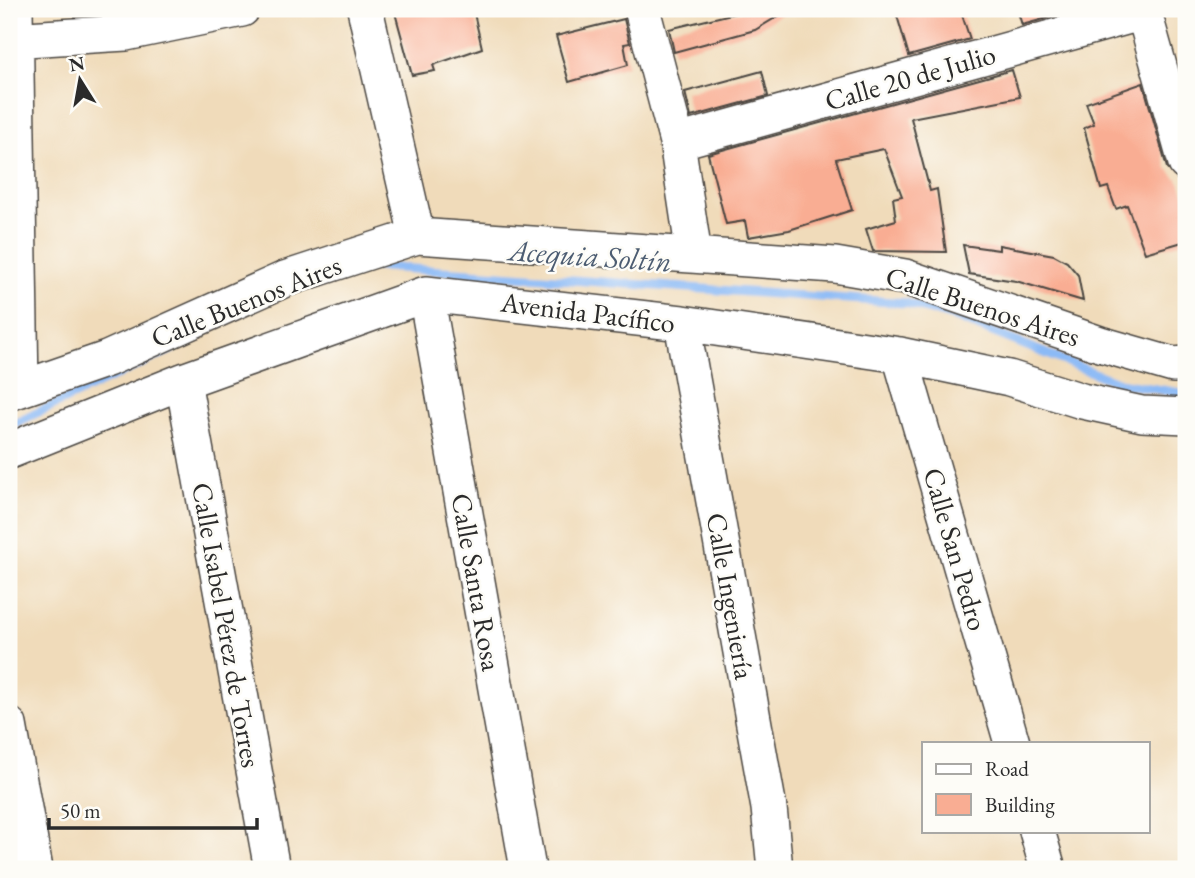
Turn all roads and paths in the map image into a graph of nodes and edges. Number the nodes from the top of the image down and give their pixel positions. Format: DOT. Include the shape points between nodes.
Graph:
graph roads {
  1 [pos="242,9"];
  2 [pos="365,9"];
  3 [pos="642,9"];
  4 [pos="1143,10"];
  5 [pos="13,29"];
  6 [pos="677,142"];
  7 [pos="1186,163"];
  8 [pos="417,236"];
  9 [pos="694,255"];
  10 [pos="426,294"];
  11 [pos="682,323"];
  12 [pos="900,355"];
  13 [pos="1186,364"];
  14 [pos="183,381"];
  15 [pos="15,391"];
  16 [pos="1186,416"];
  17 [pos="9,451"];
  18 [pos="9,725"];
  19 [pos="1012,742"];
  20 [pos="1037,832"];
  21 [pos="35,869"];
  22 [pos="272,869"];
  23 [pos="528,869"];
  24 [pos="775,869"];
  25 [pos="1048,869"];
  1 -- 5 [label="street" via="126,33"];
  2 -- 8 [label="street"];
  3 -- 6 [label="street"];
  4 -- 6 [label="street, Calle 20 de Julio"];
  4 -- 7 [label="street"];
  5 -- 15 [label="street"];
  6 -- 9 [label="street"];
  8 -- 9 [label="street, Calle Buenos Aires"];
  8 -- 15 [label="street, Calle Buenos Aires" via="285,279 107,359"];
  9 -- 13 [label="street, Calle Buenos Aires" via="835,265 905,276 1100,344 1173,365"];
  10 -- 11 [label="street, Avenida Pacífico"];
  10 -- 14 [label="street, Avenida Pacífico"];
  10 -- 23 [label="street, Calle Santa Rosa"];
  11 -- 12 [label="street, Avenida Pacífico"];
  11 -- 24 [label="street, Calle Ingeniería" via="769,808"];
  12 -- 16 [label="street, Avenida Pacífico" via="1009,377 1082,401 1142,414"];
  12 -- 19 [label="street, Calle San Pedro"];
  14 -- 17 [label="street, Avenida Pacífico"];
  14 -- 22 [label="street, Calle Isabel Pérez de Torres"];
  18 -- 21 [label="street"];
  20 -- 25 [label="street"];
}
